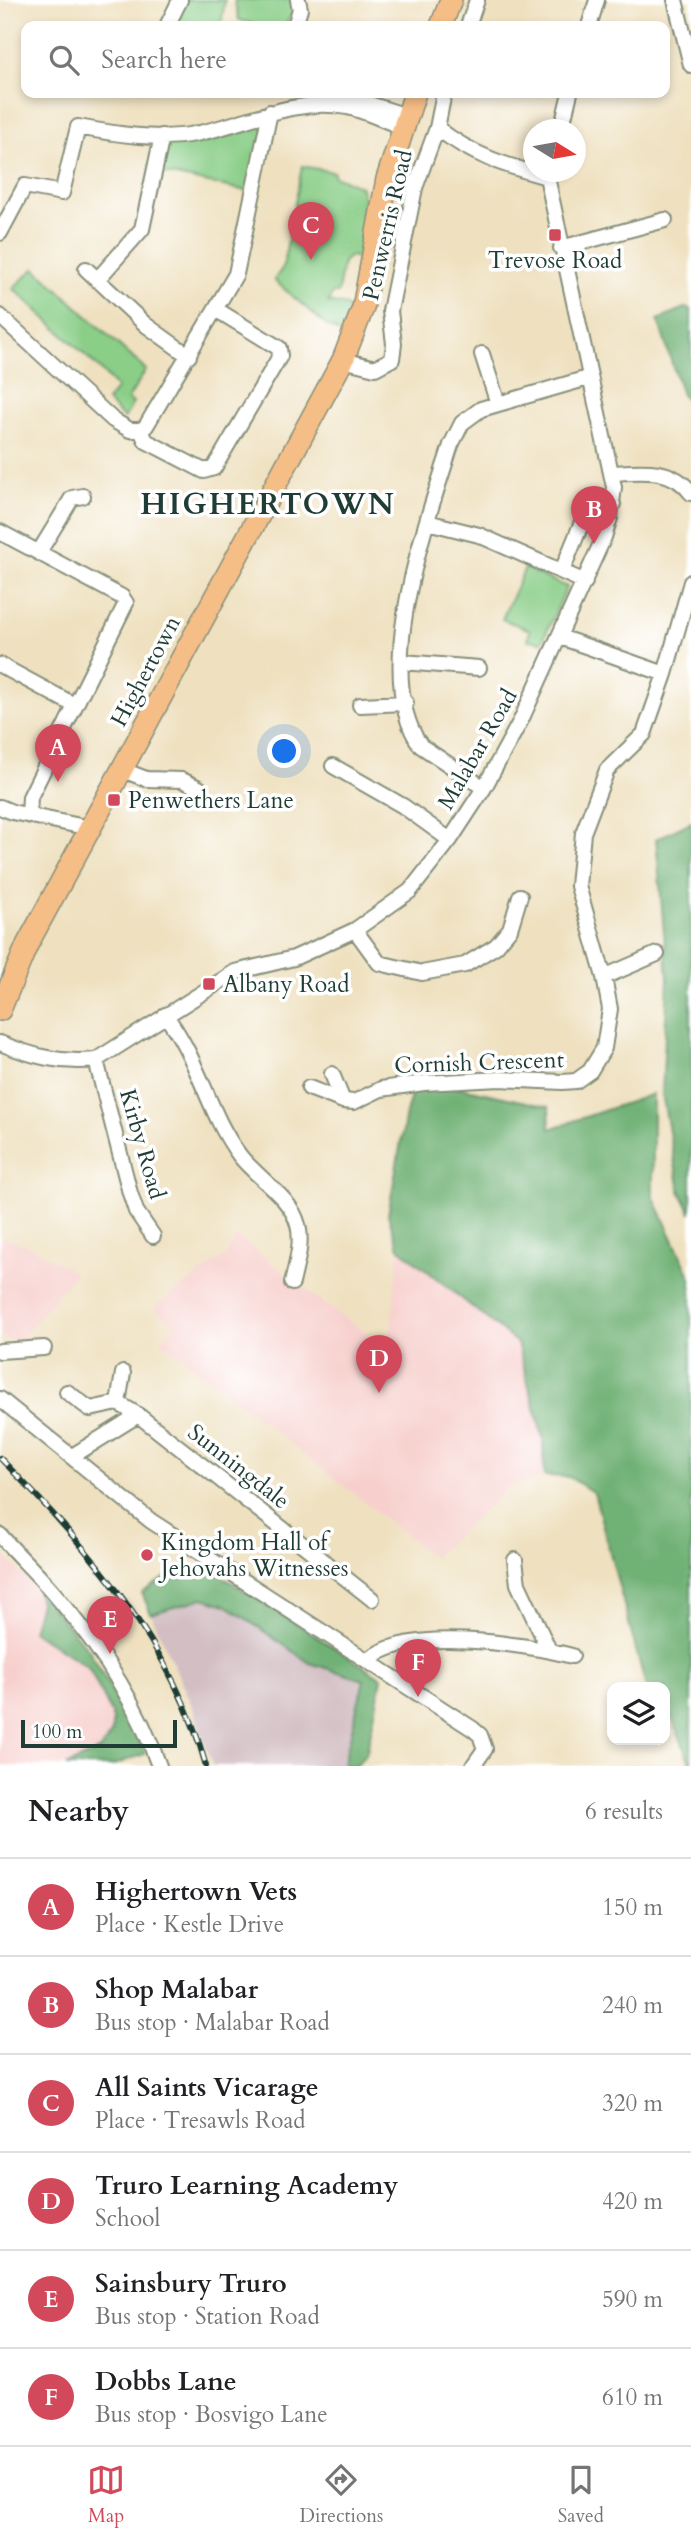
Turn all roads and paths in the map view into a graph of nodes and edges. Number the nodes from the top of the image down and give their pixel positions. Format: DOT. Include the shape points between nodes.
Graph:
graph roads {
  1 [pos="180,0"];
  2 [pos="298,0"];
  3 [pos="451,0"];
  4 [pos="477,0"];
  5 [pos="597,0"];
  6 [pos="674,0"];
  7 [pos="170,21"];
  8 [pos="296,21"];
  9 [pos="442,21"];
  10 [pos="470,21"];
  11 [pos="591,21"];
  12 [pos="691,65"];
  13 [pos="349,98"];
  14 [pos="353,98"];
  15 [pos="406,98"];
  16 [pos="413,98"];
  17 [pos="443,98"];
  18 [pos="569,98"];
  19 [pos="313,99"];
  20 [pos="270,112"];
  21 [pos="564,119"];
  22 [pos="405,122"];
  23 [pos="437,128"];
  24 [pos="162,136"];
  25 [pos="523,168"];
  26 [pos="549,182"];
  27 [pos="665,220"];
  28 [pos="0,233"];
  29 [pos="561,248"];
  30 [pos="86,269"];
  31 [pos="97,280"];
  32 [pos="217,310"];
  33 [pos="0,316"];
  34 [pos="482,354"];
  35 [pos="189,356"];
  36 [pos="344,360"];
  37 [pos="588,378"];
  38 [pos="498,404"];
  39 [pos="141,430"];
  40 [pos="613,473"];
  41 [pos="691,493"];
  42 [pos="83,496"];
  43 [pos="613,504"];
  44 [pos="427,522"];
  45 [pos="0,532"];
  46 [pos="39,552"];
  47 [pos="562,571"];
  48 [pos="585,582"];
  49 [pos="691,582"];
  50 [pos="560,638"];
  51 [pos="402,662"];
  52 [pos="0,665"];
  53 [pos="479,668"];
  54 [pos="665,674"];
  55 [pos="406,703"];
  56 [pos="74,705"];
  57 [pos="360,705"];
  58 [pos="333,766"];
  59 [pos="123,770"];
  60 [pos="199,788"];
  61 [pos="484,788"];
  62 [pos="0,807"];
  63 [pos="29,815"];
  64 [pos="90,828"];
  65 [pos="450,840"];
  66 [pos="520,896"];
  67 [pos="355,930"];
  68 [pos="657,954"];
  69 [pos="604,977"];
  70 [pos="0,1010"];
  71 [pos="164,1015"];
  72 [pos="0,1044"];
  73 [pos="96,1060"];
  74 [pos="332,1074"];
  75 [pos="309,1088"];
  76 [pos="343,1101"];
  77 [pos="153,1236"];
  78 [pos="292,1283"];
  79 [pos="44,1348"];
  80 [pos="0,1351"];
  81 [pos="123,1373"];
  82 [pos="66,1392"];
  83 [pos="0,1399"];
  84 [pos="118,1403"];
  85 [pos="138,1415"];
  86 [pos="74,1455"];
  87 [pos="0,1535"];
  88 [pos="515,1560"];
  89 [pos="372,1599"];
  90 [pos="549,1650"];
  91 [pos="572,1656"];
  92 [pos="367,1661"];
  93 [pos="159,1766"];
  94 [pos="473,1766"];
  1 -- 7 [label="street"];
  2 -- 8 [label="street"];
  3 -- 9 [label="highway"];
  4 -- 10 [label="street"];
  5 -- 11 [label="street"];
  6 -- 12 [label="street"];
  13 -- 22 [label="street"];
  14 -- 15 [label="street" via="393,105"];
  16 -- 22 [label="highway, Highertown"];
  17 -- 23 [label="street, Penwerris Road"];
  18 -- 21 [label="street"];
  19 -- 20 [label="street"];
  19 -- 22 [label="street"];
  20 -- 24 [label="street" via="197,133"];
  20 -- 32 [label="street" via="236,274"];
  22 -- 36 [label="highway, Highertown" via="387,179 363,308"];
  23 -- 25 [label="street" via="467,151"];
  23 -- 36 [label="street, Penwerris Road" via="415,188 390,311 392,359 375,368"];
  24 -- 28 [label="street" via="78,127 62,193 25,186"];
  24 -- 31 [label="street" via="142,229"];
  26 -- 29 [label="street, Malabar Road"];
  27 -- 29 [label="street"];
  29 -- 37 [label="street, Malabar Road"];
  30 -- 31 [label="street"];
  31 -- 35 [label="street" via="154,332"];
  32 -- 35 [label="street"];
  32 -- 39 [label="street" via="279,348 281,356 214,468 204,471 146,441"];
  33 -- 39 [label="street" via="113,421"];
  34 -- 38 [label="street"];
  35 -- 39 [label="street"];
  36 -- 59 [label="highway, Highertown"];
  37 -- 38 [label="street"];
  37 -- 40 [label="street, Malabar Road"];
  38 -- 44 [label="street" via="481,409 462,423"];
  40 -- 41 [label="street" via="669,475"];
  40 -- 43 [label="street, Malabar Road"];
  42 -- 46 [label="street" via="72,498"];
  43 -- 47 [label="street" via="591,500"];
  43 -- 48 [label="street, Malabar Road"];
  44 -- 47 [label="street" via="479,535"];
  44 -- 51 [label="street" via="407,596"];
  45 -- 46 [label="street"];
  46 -- 56 [label="street" via="126,603"];
  47 -- 48 [label="street"];
  48 -- 50 [label="street, Malabar Road"];
  49 -- 54 [label="street, Cornish Crescent"];
  50 -- 54 [label="street"];
  50 -- 61 [label="street, Malabar Road"];
  51 -- 53 [label="street"];
  51 -- 55 [label="street"];
  52 -- 56 [label="street"];
  54 -- 69 [label="street, Cornish Crescent" via="644,734 607,770 583,832 578,886"];
  55 -- 57 [label="street"];
  55 -- 61 [label="street" via="421,746"];
  56 -- 63 [label="street" via="30,797"];
  58 -- 65 [label="street" via="391,798"];
  59 -- 60 [label="street" via="146,779 182,780"];
  59 -- 64 [label="highway, Highertown"];
  61 -- 65 [label="street, Malabar Road"];
  62 -- 63 [label="street"];
  63 -- 64 [label="street"];
  64 -- 70 [label="highway, Highertown" via="27,944"];
  65 -- 67 [label="street, Malabar Road" via="410,891"];
  66 -- 67 [label="street" via="510,929 496,946 466,965 422,973 379,963"];
  67 -- 71 [label="street, Malabar Road" via="294,958 234,972"];
  68 -- 69 [label="street"];
  69 -- 76 [label="street, Cornish Crescent" via="610,1009 604,1048 590,1071 576,1081 424,1083"];
  71 -- 73 [label="street, Malabar Road"];
  71 -- 78 [label="street" via="189,1049 224,1134 252,1171 293,1211 300,1242"];
  72 -- 73 [label="street" via="46,1059"];
  73 -- 77 [label="street, Kirby Road" via="130,1193"];
  74 -- 76 [label="street"];
  75 -- 76 [label="street"];
  79 -- 80 [label="street"];
  81 -- 84 [label="street"];
  82 -- 84 [label="street" via="89,1409"];
  83 -- 86 [label="street"];
  84 -- 85 [label="street, Sunningdale"];
  85 -- 86 [label="street"];
  85 -- 89 [label="street, Sunningdale"];
  86 -- 92 [label="street" via="151,1521"];
  87 -- 93 [label="street" via="103,1656 140,1719"];
  88 -- 90 [label="street" via="518,1584"];
  90 -- 91 [label="street"];
  90 -- 92 [label="street" via="474,1639 406,1645"];
  92 -- 94 [label="street" via="480,1735 485,1749"];
}
